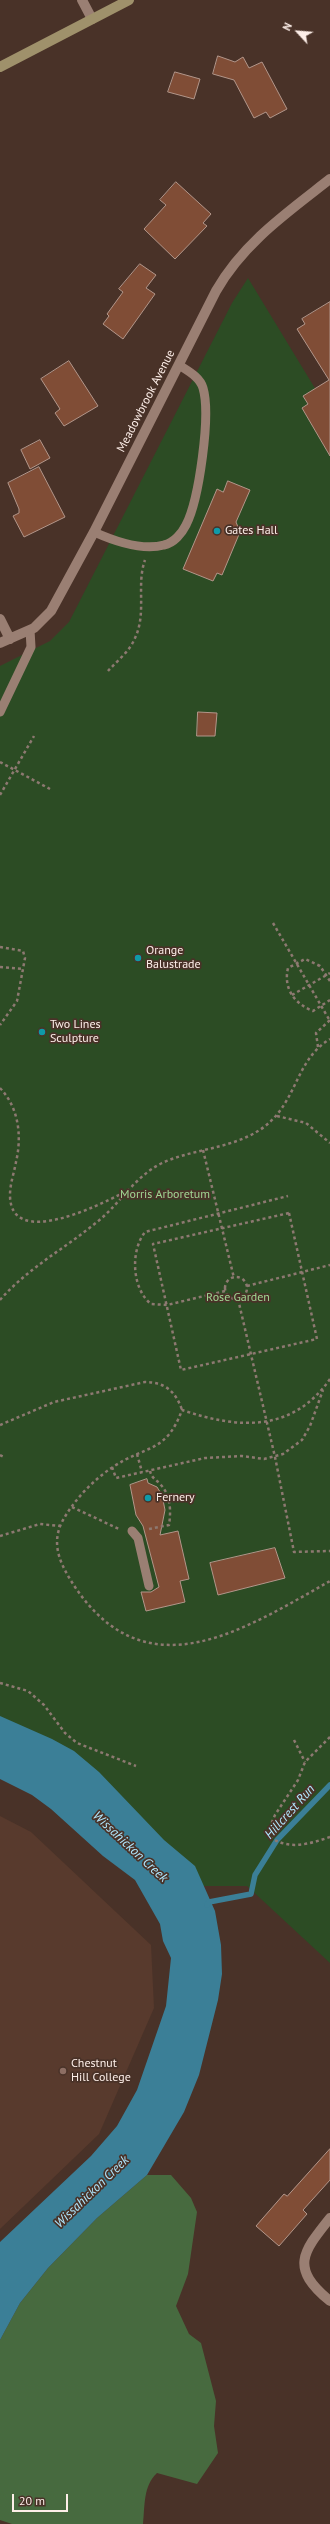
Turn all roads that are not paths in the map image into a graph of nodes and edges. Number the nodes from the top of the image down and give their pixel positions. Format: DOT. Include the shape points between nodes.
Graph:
graph roads {
  1 [pos="82,0"];
  2 [pos="129,0"];
  3 [pos="92,19"];
  4 [pos="0,67"];
  5 [pos="330,179"];
  6 [pos="179,365"];
  7 [pos="94,532"];
  8 [pos="0,619"];
  9 [pos="30,630"];
  10 [pos="10,639"];
  11 [pos="0,643"];
  12 [pos="0,712"];
  13 [pos="132,1531"];
  14 [pos="149,1586"];
  15 [pos="330,2218"];
  16 [pos="330,2300"];
  1 -- 3 [label="street"];
  2 -- 3 [label="street"];
  3 -- 4 [label="street"];
  5 -- 6 [label="street, Meadowbrook Avenue" via="276,222 234,262 216,291"];
  6 -- 7 [label="street, Meadowbrook Avenue"];
  6 -- 7 [label="lane" via="197,377 203,386 206,412 201,466 186,525 171,542 152,547 113,541"];
  7 -- 9 [label="street, Meadowbrook Avenue" via="51,612"];
  8 -- 10 [label="street"];
  9 -- 10 [label="street, Meadowbrook Avenue"];
  9 -- 12 [label="lane" via="31,647"];
  10 -- 11 [label="street, Meadowbrook Avenue"];
  13 -- 14 [label="lane" via="138,1538"];
  15 -- 16 [label="street" via="308,2248 304,2268 314,2288"];
}
